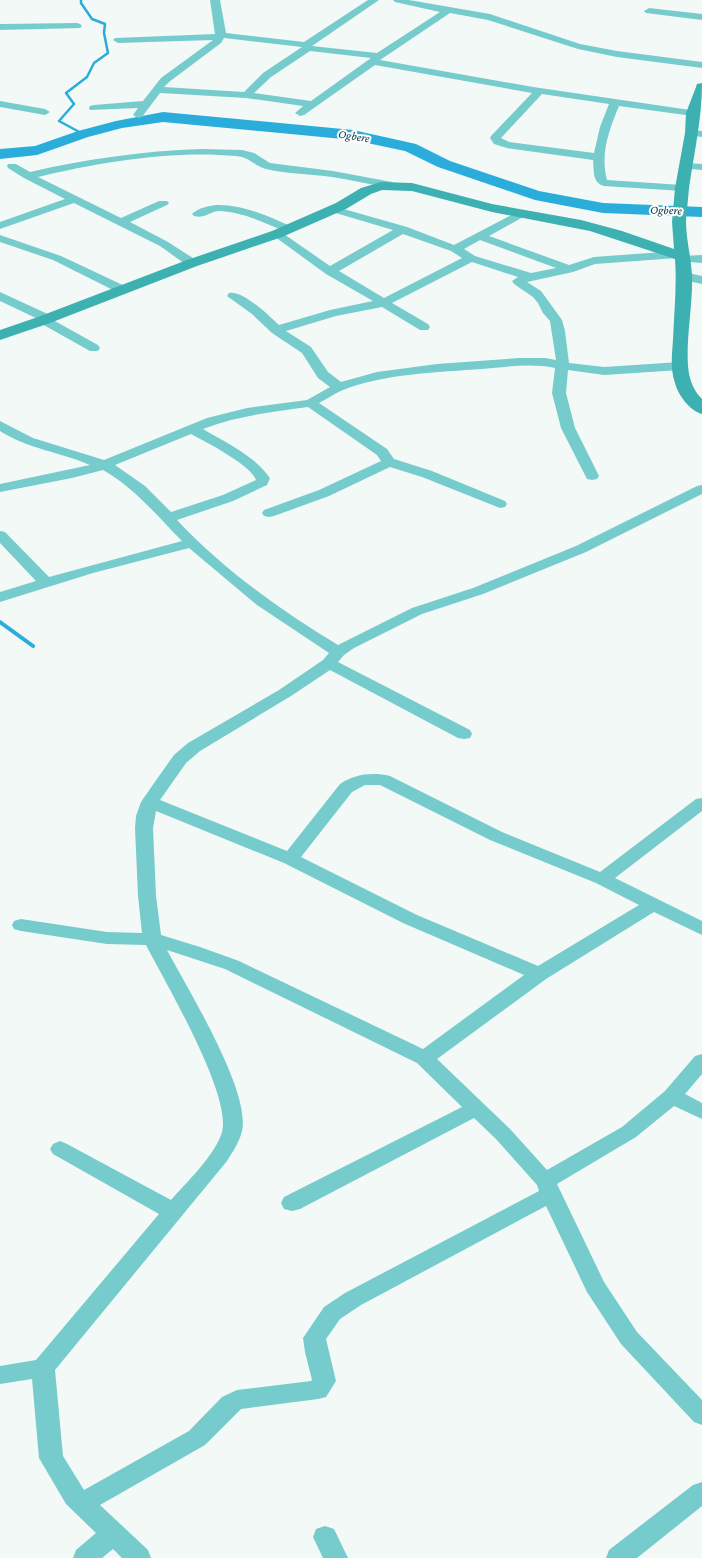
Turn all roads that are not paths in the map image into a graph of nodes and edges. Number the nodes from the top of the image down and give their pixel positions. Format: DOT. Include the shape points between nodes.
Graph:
graph roads {
  1 [pos="216,0"];
  2 [pos="374,0"];
  3 [pos="398,0"];
  4 [pos="449,10"];
  5 [pos="649,11"];
  6 [pos="702,17"];
  7 [pos="77,26"];
  8 [pos="0,27"];
  9 [pos="220,36"];
  10 [pos="118,40"];
  11 [pos="307,47"];
  12 [pos="376,59"];
  13 [pos="702,65"];
  14 [pos="702,89"];
  15 [pos="157,90"];
  16 [pos="540,90"];
  17 [pos="246,95"];
  18 [pos="615,103"];
  19 [pos="0,104"];
  20 [pos="147,104"];
  21 [pos="312,104"];
  22 [pos="94,108"];
  23 [pos="45,112"];
  24 [pos="300,113"];
  25 [pos="693,113"];
  26 [pos="138,116"];
  27 [pos="697,133"];
  28 [pos="598,157"];
  29 [pos="12,166"];
  30 [pos="686,166"];
  31 [pos="702,167"];
  32 [pos="28,176"];
  33 [pos="392,184"];
  34 [pos="682,188"];
  35 [pos="75,199"];
  36 [pos="163,203"];
  37 [pos="334,209"];
  38 [pos="198,214"];
  39 [pos="521,214"];
  40 [pos="121,222"];
  41 [pos="0,226"];
  42 [pos="403,229"];
  43 [pos="283,232"];
  44 [pos="479,236"];
  45 [pos="0,238"];
  46 [pos="456,249"];
  47 [pos="680,257"];
  48 [pos="471,258"];
  49 [pos="702,259"];
  50 [pos="192,263"];
  51 [pos="569,269"];
  52 [pos="330,270"];
  53 [pos="530,276"];
  54 [pos="684,276"];
  55 [pos="702,280"];
  56 [pos="123,290"];
  57 [pos="0,296"];
  58 [pos="233,296"];
  59 [pos="383,303"];
  60 [pos="46,319"];
  61 [pos="424,327"];
  62 [pos="276,330"];
  63 [pos="0,335"];
  64 [pos="94,348"];
  65 [pos="562,366"];
  66 [pos="680,366"];
  67 [pos="339,387"];
  68 [pos="310,403"];
  69 [pos="702,409"];
  70 [pos="0,425"];
  71 [pos="194,430"];
  72 [pos="389,462"];
  73 [pos="106,465"];
  74 [pos="592,476"];
  75 [pos="0,488"];
  76 [pos="702,489"];
  77 [pos="500,504"];
  78 [pos="269,513"];
  79 [pos="168,518"];
  80 [pos="0,534"];
  81 [pos="192,543"];
  82 [pos="46,583"];
  83 [pos="0,597"];
  84 [pos="333,657"];
  85 [pos="464,734"];
  86 [pos="150,802"];
  87 [pos="702,803"];
  88 [pos="290,859"];
  89 [pos="602,879"];
  90 [pos="653,905"];
  91 [pos="21,925"];
  92 [pos="702,929"];
  93 [pos="152,939"];
  94 [pos="539,974"];
  95 [pos="424,1058"];
  96 [pos="702,1061"];
  97 [pos="672,1096"];
  98 [pos="477,1108"];
  99 [pos="702,1112"];
  100 [pos="60,1150"];
  101 [pos="548,1188"];
  102 [pos="292,1203"];
  103 [pos="174,1212"];
  104 [pos="43,1368"];
  105 [pos="0,1375"];
  106 [pos="702,1415"];
  107 [pos="702,1492"];
  108 [pos="82,1503"];
  109 [pos="113,1533"];
  110 [pos="325,1537"];
  111 [pos="85,1558"];
  112 [pos="139,1558"];
  113 [pos="336,1558"];
  114 [pos="618,1558"];
  1 -- 9 [label="street"];
  2 -- 11 [label="street"];
  3 -- 4 [label="street"];
  4 -- 12 [label="street"];
  4 -- 13 [label="street" via="490,17 578,46 616,54"];
  5 -- 6 [label="street"];
  7 -- 8 [label="street"];
  9 -- 10 [label="street"];
  9 -- 11 [label="street"];
  9 -- 15 [label="street" via="213,46 171,75"];
  11 -- 12 [label="street"];
  11 -- 17 [label="street"];
  12 -- 16 [label="street" via="464,79"];
  12 -- 21 [label="street"];
  14 -- 25 [label="street"];
  15 -- 17 [label="street"];
  15 -- 20 [label="street"];
  16 -- 18 [label="street"];
  16 -- 28 [label="street" via="495,138 498,142"];
  17 -- 21 [label="street"];
  18 -- 25 [label="street"];
  18 -- 28 [label="street" via="605,127"];
  19 -- 23 [label="street"];
  20 -- 22 [label="street"];
  20 -- 26 [label="street"];
  21 -- 24 [label="street"];
  25 -- 27 [label="street"];
  27 -- 30 [label="street"];
  28 -- 34 [label="street" via="602,182"];
  29 -- 32 [label="street"];
  30 -- 31 [label="street"];
  30 -- 34 [label="street"];
  32 -- 33 [label="street" via="75,165 136,156 216,152 249,154 261,164 268,166"];
  32 -- 35 [label="street"];
  33 -- 37 [label="street" via="371,188"];
  33 -- 39 [label="street" via="410,186 480,206"];
  34 -- 47 [label="street" via="679,222"];
  35 -- 40 [label="street"];
  35 -- 41 [label="street"];
  36 -- 40 [label="street"];
  37 -- 42 [label="street"];
  37 -- 43 [label="street"];
  38 -- 43 [label="street" via="209,209 225,208 249,214"];
  39 -- 44 [label="street"];
  39 -- 47 [label="street" via="610,231"];
  40 -- 50 [label="street" via="164,244"];
  42 -- 46 [label="street"];
  42 -- 52 [label="street"];
  43 -- 50 [label="street"];
  43 -- 52 [label="street"];
  44 -- 46 [label="street"];
  44 -- 51 [label="street"];
  45 -- 56 [label="street" via="57,258"];
  46 -- 48 [label="street"];
  47 -- 49 [label="street"];
  47 -- 51 [label="street" via="594,261"];
  47 -- 54 [label="street"];
  48 -- 53 [label="street"];
  48 -- 59 [label="street"];
  50 -- 56 [label="street"];
  51 -- 53 [label="street"];
  52 -- 59 [label="street"];
  53 -- 65 [label="street" via="518,281 537,294 556,320 562,347"];
  54 -- 55 [label="street"];
  54 -- 66 [label="street"];
  56 -- 60 [label="street"];
  57 -- 60 [label="street"];
  58 -- 62 [label="street" via="256,311"];
  59 -- 61 [label="street"];
  59 -- 62 [label="street" via="334,313"];
  60 -- 63 [label="street"];
  60 -- 64 [label="street"];
  62 -- 67 [label="street" via="307,350 323,375"];
  65 -- 66 [label="street" via="608,371"];
  65 -- 67 [label="street" via="545,362 520,362 437,368 377,376"];
  65 -- 74 [label="street" via="559,393 568,428"];
  66 -- 69 [label="street" via="683,383 689,395"];
  67 -- 68 [label="street"];
  68 -- 71 [label="street" via="241,413 212,421"];
  68 -- 72 [label="street" via="382,452"];
  70 -- 73 [label="street" via="10,433"];
  71 -- 73 [label="street"];
  71 -- 79 [label="street" via="231,452 259,473 263,478 262,482 228,498"];
  72 -- 77 [label="street" via="427,474"];
  72 -- 78 [label="street" via="324,493"];
  73 -- 75 [label="street"];
  73 -- 79 [label="street" via="136,485"];
  76 -- 84 [label="street" via="581,549 478,591 417,611 364,636"];
  79 -- 81 [label="street"];
  80 -- 82 [label="street"];
  81 -- 82 [label="street"];
  81 -- 84 [label="street" via="241,586 303,631"];
  82 -- 83 [label="street"];
  84 -- 85 [label="street"];
  84 -- 86 [label="street" via="238,722 194,747 180,759"];
  86 -- 88 [label="street"];
  86 -- 93 [label="street" via="144,828"];
  87 -- 89 [label="street"];
  88 -- 89 [label="street" via="346,788 355,781 366,778 384,780 496,836"];
  88 -- 94 [label="street" via="410,919"];
  89 -- 90 [label="street"];
  90 -- 92 [label="street"];
  90 -- 94 [label="street"];
  91 -- 93 [label="street" via="107,938"];
  93 -- 95 [label="street" via="232,965"];
  93 -- 103 [label="street" via="211,1052 233,1112 232,1132 220,1156"];
  94 -- 95 [label="street"];
  95 -- 98 [label="street"];
  96 -- 97 [label="street"];
  97 -- 99 [label="street"];
  97 -- 101 [label="street" via="629,1132"];
  98 -- 101 [label="street" via="503,1134"];
  98 -- 102 [label="street"];
  100 -- 103 [label="street"];
  101 -- 106 [label="street" via="594,1286 629,1338"];
  101 -- 108 [label="street" via="332,1313 314,1338 324,1381 318,1390 237,1400 197,1438"];
  103 -- 104 [label="street"];
  104 -- 105 [label="street"];
  104 -- 108 [label="street" via="51,1458 75,1497"];
  107 -- 114 [label="street"];
  108 -- 109 [label="street"];
  109 -- 111 [label="street"];
  109 -- 112 [label="street"];
  110 -- 113 [label="street"];
}
